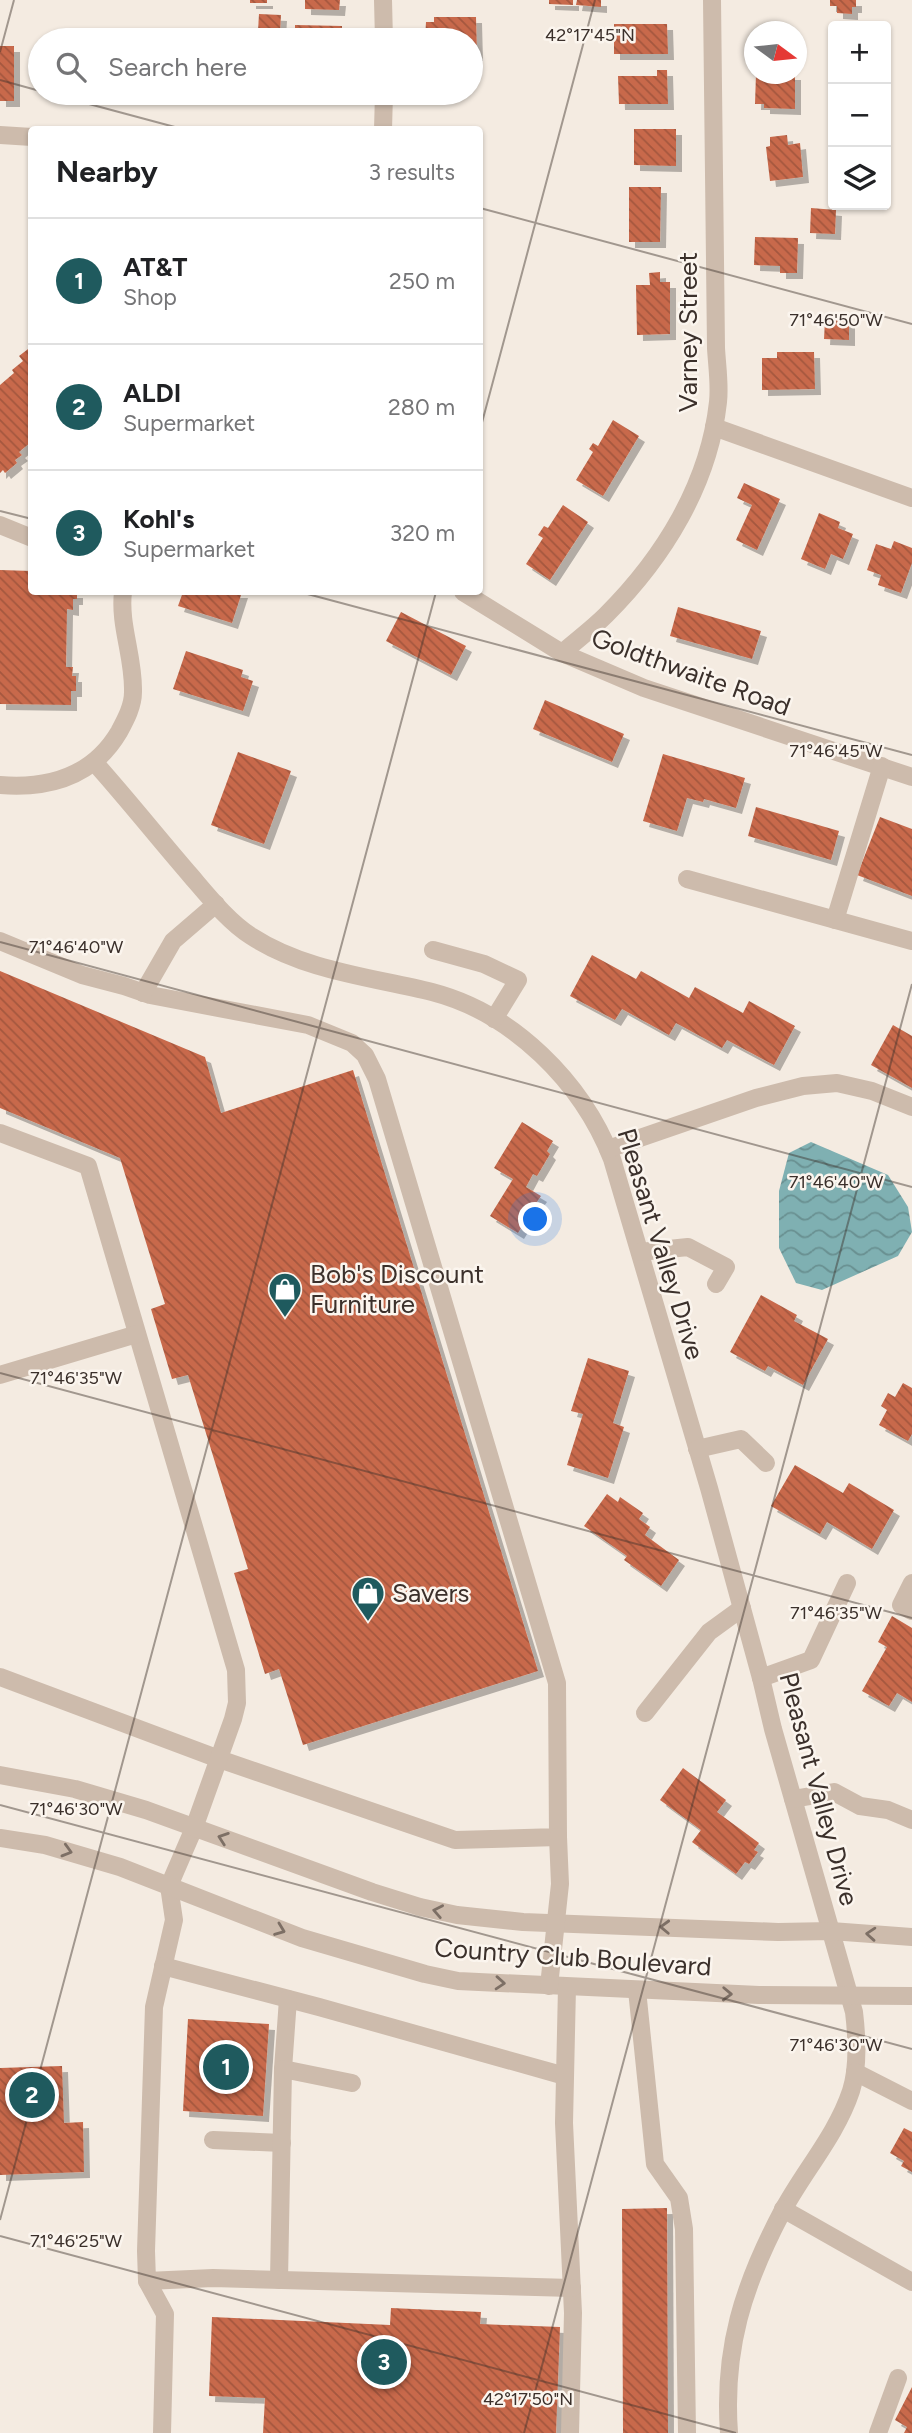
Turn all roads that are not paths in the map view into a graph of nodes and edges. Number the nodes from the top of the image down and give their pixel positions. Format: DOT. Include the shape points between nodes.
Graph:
graph roads {
  1 [pos="383,0"];
  2 [pos="712,0"];
  3 [pos="384,28"];
  4 [pos="384,105"];
  5 [pos="384,126"];
  6 [pos="0,135"];
  7 [pos="28,137"];
  8 [pos="714,427"];
  9 [pos="912,498"];
  10 [pos="3,532"];
  11 [pos="28,537"];
  12 [pos="123,595"];
  13 [pos="468,595"];
  14 [pos="562,653"];
  15 [pos="95,763"];
  16 [pos="882,766"];
  17 [pos="912,777"];
  18 [pos="0,785"];
  19 [pos="687,879"];
  20 [pos="216,904"];
  21 [pos="835,920"];
  22 [pos="0,941"];
  23 [pos="912,942"];
  24 [pos="433,950"];
  25 [pos="143,993"];
  26 [pos="494,1019"];
  27 [pos="912,1107"];
  28 [pos="0,1133"];
  29 [pos="608,1149"];
  30 [pos="640,1252"];
  31 [pos="716,1284"];
  32 [pos="137,1334"];
  33 [pos="0,1374"];
  34 [pos="697,1449"];
  35 [pos="766,1464"];
  36 [pos="847,1583"];
  37 [pos="912,1583"];
  38 [pos="742,1608"];
  39 [pos="912,1611"];
  40 [pos="0,1677"];
  41 [pos="761,1678"];
  42 [pos="645,1713"];
  43 [pos="219,1759"];
  44 [pos="0,1775"];
  45 [pos="793,1799"];
  46 [pos="912,1820"];
  47 [pos="194,1828"];
  48 [pos="558,1837"];
  49 [pos="0,1838"];
  50 [pos="169,1886"];
  51 [pos="557,1923"];
  52 [pos="831,1931"];
  53 [pos="912,1937"];
  54 [pos="163,1966"];
  55 [pos="558,1987"];
  56 [pos="637,1990"];
  57 [pos="849,1996"];
  58 [pos="912,1996"];
  59 [pos="288,1999"];
  60 [pos="283,2069"];
  61 [pos="855,2072"];
  62 [pos="565,2076"];
  63 [pos="352,2083"];
  64 [pos="912,2101"];
  65 [pos="213,2140"];
  66 [pos="282,2143"];
  67 [pos="783,2209"];
  68 [pos="279,2280"];
  69 [pos="147,2281"];
  70 [pos="912,2282"];
  71 [pos="572,2288"];
  72 [pos="898,2378"];
  73 [pos="162,2433"];
  74 [pos="570,2433"];
  75 [pos="687,2433"];
  76 [pos="729,2433"];
  77 [pos="878,2433"];
  1 -- 3 [label="street"];
  2 -- 8 [label="street, Varney Street" via="719,399"];
  4 -- 5 [label="street"];
  6 -- 7 [label="street"];
  8 -- 9 [label="street"];
  8 -- 14 [label="street, Varney Street" via="687,508 667,543 606,615"];
  10 -- 11 [label="street"];
  12 -- 15 [label="street" via="134,694 128,716"];
  13 -- 14 [label="street, Goldthwaite Road"];
  14 -- 16 [label="street, Goldthwaite Road" via="695,707"];
  15 -- 18 [label="street" via="49,782"];
  15 -- 20 [label="street, Pleasant Valley Drive"];
  16 -- 17 [label="street, Goldthwaite Road"];
  16 -- 21 [label="street"];
  19 -- 21 [label="street"];
  20 -- 25 [label="street" via="173,941"];
  20 -- 26 [label="street, Pleasant Valley Drive" via="249,935 277,951 357,976 453,998"];
  21 -- 23 [label="street"];
  22 -- 25 [label="street" via="82,975"];
  24 -- 26 [label="street" via="484,964 518,980"];
  25 -- 48 [label="street" via="308,1025 352,1043 365,1055 377,1079 557,1683"];
  26 -- 29 [label="street, Pleasant Valley Drive" via="531,1044 563,1079"];
  27 -- 29 [label="street" via="837,1083 803,1086"];
  28 -- 32 [label="street" via="88,1166"];
  29 -- 30 [label="street, Pleasant Valley Drive"];
  30 -- 31 [label="street" via="688,1247 726,1267"];
  30 -- 34 [label="street, Pleasant Valley Drive"];
  32 -- 33 [label="street"];
  32 -- 43 [label="street" via="236,1670 237,1703"];
  34 -- 35 [label="street" via="741,1439"];
  34 -- 38 [label="street, Pleasant Valley Drive"];
  36 -- 41 [label="street" via="811,1660"];
  37 -- 39 [label="street" via="901,1605"];
  38 -- 41 [label="street, Pleasant Valley Drive"];
  38 -- 42 [label="street" via="709,1632"];
  40 -- 43 [label="street"];
  41 -- 45 [label="street, Pleasant Valley Drive"];
  43 -- 47 [label="street"];
  43 -- 48 [label="street" via="456,1840"];
  44 -- 47 [label="street, Country Club Boulevard" via="75,1789"];
  45 -- 46 [label="street" via="834,1792 860,1806"];
  45 -- 52 [label="street, Pleasant Valley Drive"];
  47 -- 50 [label="street"];
  51 -- 47 [label="street, Country Club Boulevard, one-way" via="490,1919 420,1907"];
  48 -- 51 [label="street"];
  49 -- 50 [label="street, Country Club Boulevard, one-way" via="70,1852"];
  50 -- 54 [label="street" via="174,1920"];
  50 -- 55 [label="street, Country Club Boulevard, one-way" via="302,1938 425,1974 458,1981"];
  52 -- 51 [label="street, Country Club Boulevard, one-way"];
  51 -- 55 [label="street"];
  53 -- 52 [label="street, Country Club Boulevard, one-way"];
  52 -- 57 [label="street, Pleasant Valley Drive"];
  54 -- 59 [label="street"];
  54 -- 69 [label="street" via="154,2007"];
  55 -- 56 [label="street, Country Club Boulevard"];
  55 -- 62 [label="street"];
  56 -- 57 [label="street, Country Club Boulevard, one-way"];
  56 -- 75 [label="street" via="654,2164 678,2198 684,2229"];
  57 -- 58 [label="street, Country Club Boulevard"];
  57 -- 61 [label="street, Pleasant Valley Drive" via="856,2028"];
  59 -- 60 [label="street"];
  59 -- 62 [label="street"];
  60 -- 63 [label="street"];
  60 -- 66 [label="street"];
  61 -- 64 [label="street"];
  61 -- 67 [label="street, Pleasant Valley Drive" via="841,2115"];
  62 -- 71 [label="street"];
  65 -- 66 [label="street"];
  66 -- 68 [label="street"];
  67 -- 70 [label="street"];
  67 -- 76 [label="street, Pleasant Valley Drive" via="738,2316 728,2388"];
  68 -- 69 [label="street"];
  68 -- 71 [label="street"];
  69 -- 73 [label="street" via="165,2314"];
  71 -- 74 [label="street"];
  72 -- 77 [label="street"];
}
